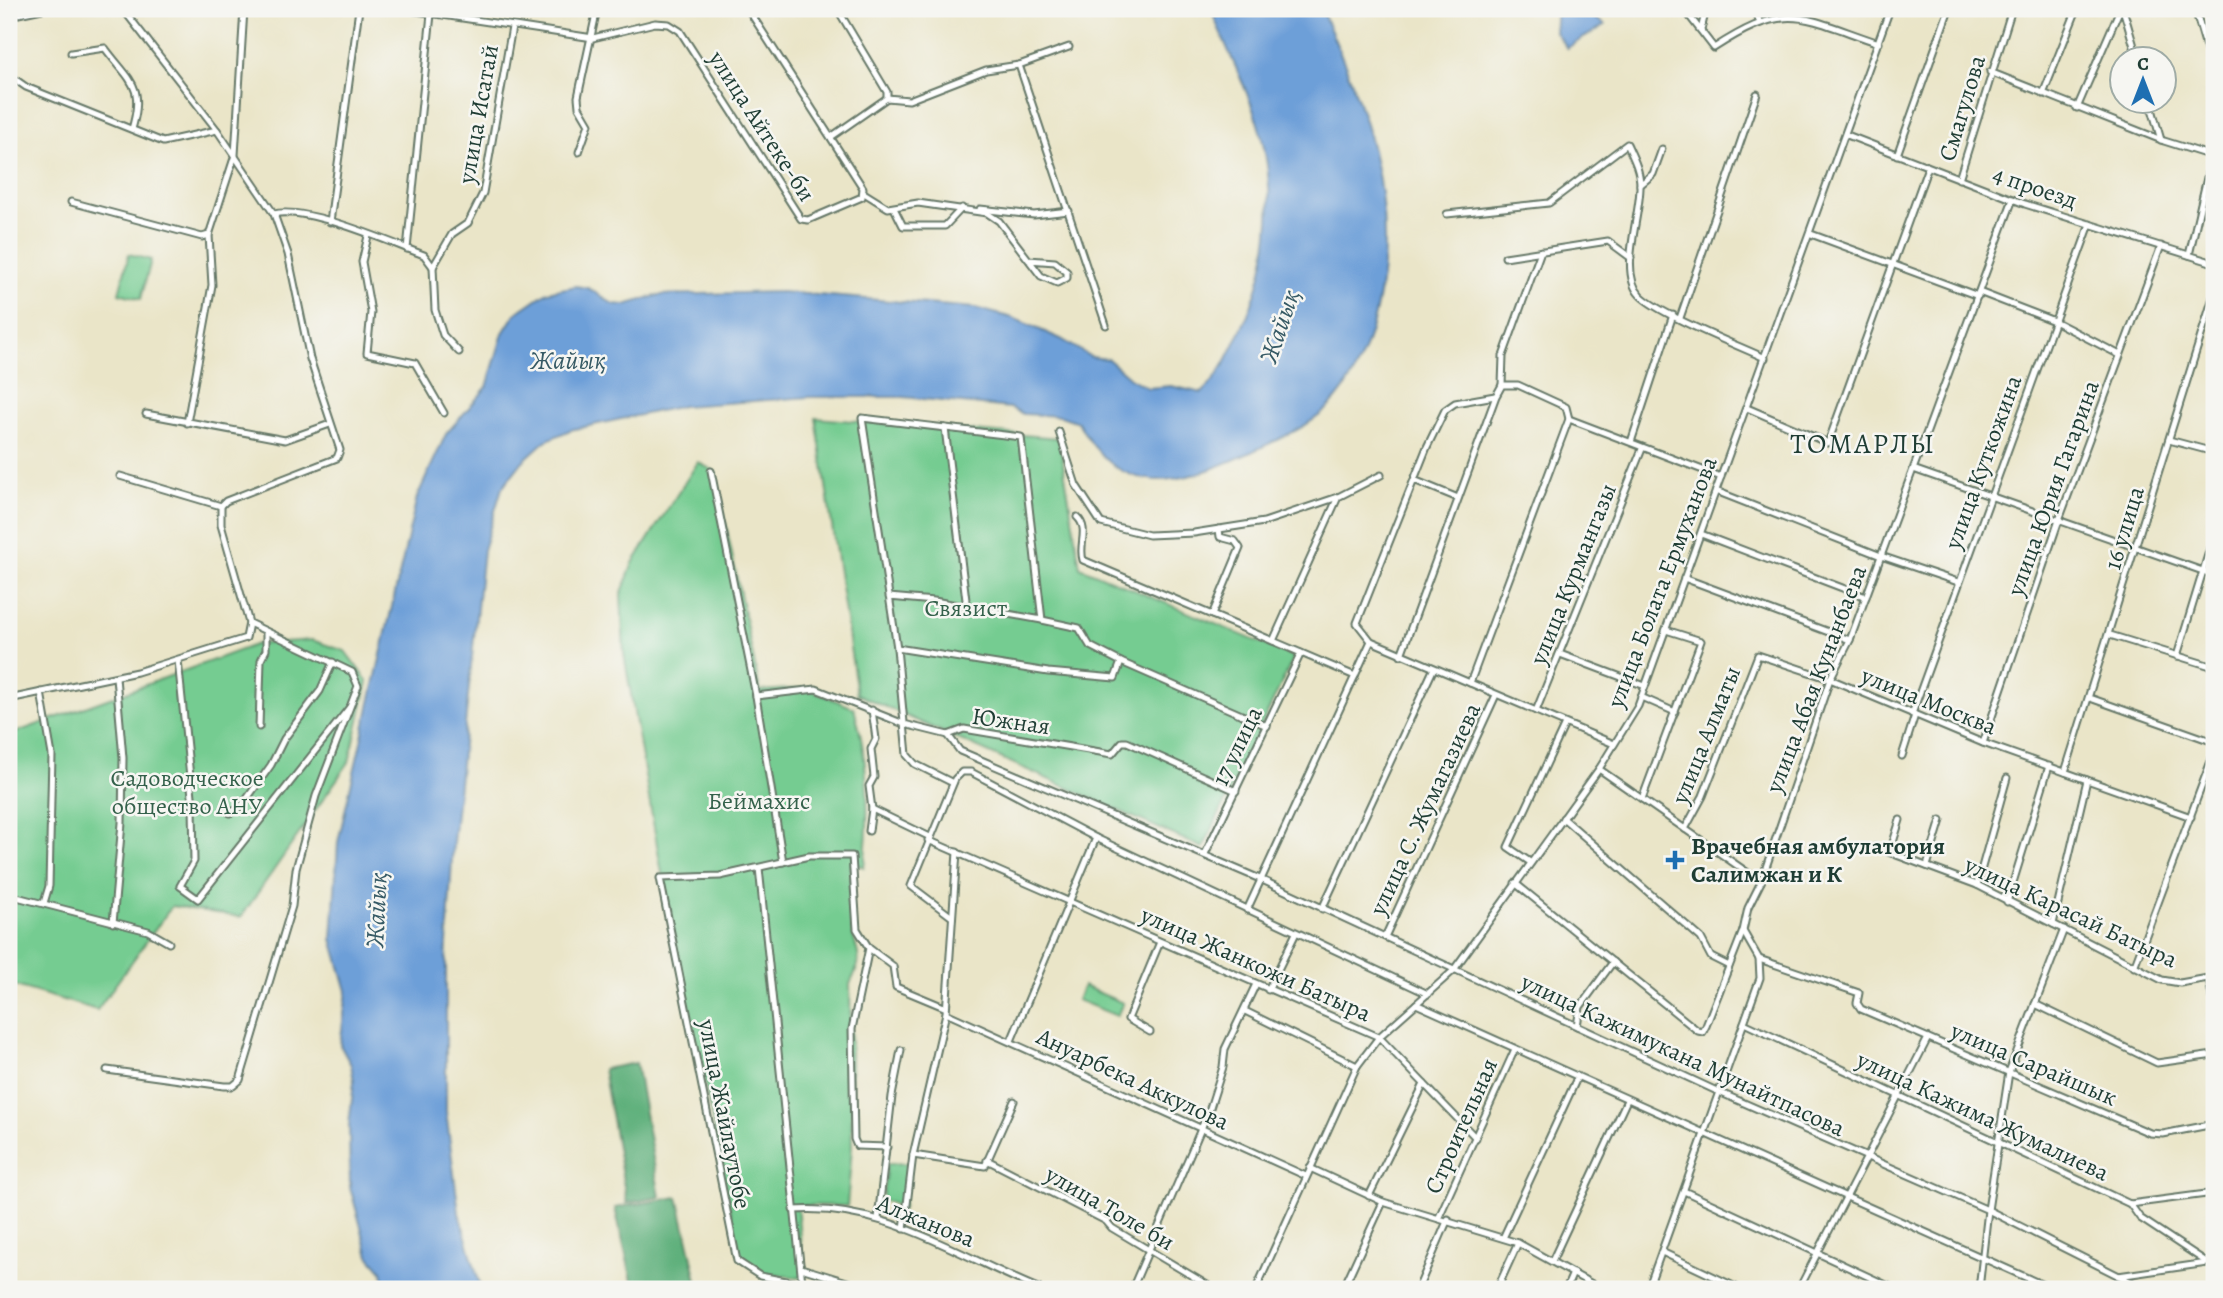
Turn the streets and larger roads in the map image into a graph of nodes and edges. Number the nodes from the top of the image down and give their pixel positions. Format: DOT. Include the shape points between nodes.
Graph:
graph roads {
  1 [pos="42,9"];
  2 [pos="123,9"];
  3 [pos="244,9"];
  4 [pos="359,9"];
  5 [pos="403,9"];
  6 [pos="597,9"];
  7 [pos="748,9"];
  8 [pos="1684,9"];
  9 [pos="1706,9"];
  10 [pos="1756,9"];
  11 [pos="1891,9"];
  12 [pos="1949,9"];
  13 [pos="2012,9"];
  14 [pos="2077,9"];
  15 [pos="2122,9"];
  16 [pos="2195,9"];
  17 [pos="435,13"];
  18 [pos="9,15"];
  19 [pos="841,15"];
  20 [pos="1759,21"];
  21 [pos="512,27"];
  22 [pos="1702,30"];
  23 [pos="593,38"];
  24 [pos="1879,43"];
  25 [pos="2134,46"];
  26 [pos="1069,47"];
  27 [pos="71,53"];
  28 [pos="1019,65"];
  29 [pos="1990,72"];
  30 [pos="2214,74"];
  31 [pos="9,75"];
  32 [pos="1757,94"];
  33 [pos="2043,94"];
  34 [pos="887,98"];
  35 [pos="2077,108"];
  36 [pos="2154,116"];
  37 [pos="132,129"];
  38 [pos="217,130"];
  39 [pos="1847,135"];
  40 [pos="831,137"];
  41 [pos="2161,140"];
  42 [pos="1662,149"];
  43 [pos="579,152"];
  44 [pos="235,155"];
  45 [pos="1897,155"];
  46 [pos="2213,155"];
  47 [pos="1928,167"];
  48 [pos="1959,178"];
  49 [pos="1640,185"];
  50 [pos="863,191"];
  51 [pos="2013,199"];
  52 [pos="71,202"];
  53 [pos="894,208"];
  54 [pos="962,208"];
  55 [pos="977,209"];
  56 [pos="1069,211"];
  57 [pos="274,214"];
  58 [pos="1447,214"];
  59 [pos="330,222"];
  60 [pos="2090,224"];
  61 [pos="1811,234"];
  62 [pos="209,235"];
  63 [pos="368,236"];
  64 [pos="2161,246"];
  65 [pos="407,249"];
  66 [pos="1542,251"];
  67 [pos="2189,255"];
  68 [pos="1506,257"];
  69 [pos="1631,258"];
  70 [pos="1029,260"];
  71 [pos="2214,263"];
  72 [pos="1892,264"];
  73 [pos="433,267"];
  74 [pos="1979,294"];
  75 [pos="2214,294"];
  76 [pos="2212,311"];
  77 [pos="1673,314"];
  78 [pos="1680,318"];
  79 [pos="2054,321"];
  80 [pos="1106,325"];
  81 [pos="459,352"];
  82 [pos="2120,355"];
  83 [pos="1765,358"];
  84 [pos="1502,386"];
  85 [pos="1496,396"];
  86 [pos="1747,408"];
  87 [pos="146,414"];
  88 [pos="444,414"];
  89 [pos="1569,419"];
  90 [pos="187,423"];
  91 [pos="330,424"];
  92 [pos="945,428"];
  93 [pos="1059,432"];
  94 [pos="2169,440"];
  95 [pos="1631,442"];
  96 [pos="1642,449"];
  97 [pos="2214,452"];
  98 [pos="1916,470"];
  99 [pos="711,471"];
  100 [pos="1381,475"];
  101 [pos="120,476"];
  102 [pos="1721,477"];
  103 [pos="1414,480"];
  104 [pos="1716,491"];
  105 [pos="1989,496"];
  106 [pos="1338,497"];
  107 [pos="1458,498"];
  108 [pos="221,506"];
  109 [pos="1077,517"];
  110 [pos="2059,520"];
  111 [pos="1219,529"];
  112 [pos="1701,534"];
  113 [pos="2214,535"];
  114 [pos="2136,548"];
  115 [pos="1881,556"];
  116 [pos="2203,571"];
  117 [pos="2214,575"];
  118 [pos="1685,578"];
  119 [pos="1958,582"];
  120 [pos="889,597"];
  121 [pos="1866,597"];
  122 [pos="964,607"];
  123 [pos="1212,615"];
  124 [pos="1042,620"];
  125 [pos="249,622"];
  126 [pos="1666,630"];
  127 [pos="266,632"];
  128 [pos="2110,635"];
  129 [pos="1850,640"];
  130 [pos="1273,641"];
  131 [pos="1371,641"];
  132 [pos="897,648"];
  133 [pos="1301,653"];
  134 [pos="1560,654"];
  135 [pos="1758,654"];
  136 [pos="1401,655"];
  137 [pos="2177,656"];
  138 [pos="178,660"];
  139 [pos="333,662"];
  140 [pos="1121,662"];
  141 [pos="2214,667"];
  142 [pos="1433,670"];
  143 [pos="1355,676"];
  144 [pos="116,677"];
  145 [pos="1830,679"];
  146 [pos="1470,683"];
  147 [pos="1645,686"];
  148 [pos="41,692"];
  149 [pos="1496,695"];
  150 [pos="756,696"];
  151 [pos="1641,697"];
  152 [pos="2090,698"];
  153 [pos="9,699"];
  154 [pos="355,700"];
  155 [pos="872,710"];
  156 [pos="1536,711"];
  157 [pos="1675,712"];
  158 [pos="1914,714"];
  159 [pos="1565,723"];
  160 [pos="904,724"];
  161 [pos="1267,726"];
  162 [pos="259,727"];
  163 [pos="948,736"];
  164 [pos="1983,743"];
  165 [pos="2214,743"];
  166 [pos="1614,744"];
  167 [pos="2214,753"];
  168 [pos="1902,755"];
  169 [pos="2049,766"];
  170 [pos="1599,769"];
  171 [pos="2065,772"];
  172 [pos="2007,778"];
  173 [pos="2087,780"];
  174 [pos="954,781"];
  175 [pos="1236,791"];
  176 [pos="1642,799"];
  177 [pos="872,808"];
  178 [pos="230,813"];
  179 [pos="2191,817"];
  180 [pos="1563,818"];
  181 [pos="1900,820"];
  182 [pos="1941,820"];
  183 [pos="1685,829"];
  184 [pos="869,831"];
  185 [pos="929,838"];
  186 [pos="1096,838"];
  187 [pos="1875,847"];
  188 [pos="957,852"];
  189 [pos="1890,852"];
  190 [pos="1205,854"];
  191 [pos="783,862"];
  192 [pos="1530,862"];
  193 [pos="1927,866"];
  194 [pos="759,868"];
  195 [pos="1260,879"];
  196 [pos="1761,882"];
  197 [pos="1515,883"];
  198 [pos="1977,885"];
  199 [pos="9,895"];
  200 [pos="1067,900"];
  201 [pos="2007,902"];
  202 [pos="44,903"];
  203 [pos="1322,909"];
  204 [pos="1247,910"];
  205 [pos="952,917"];
  206 [pos="113,923"];
  207 [pos="2053,924"];
  208 [pos="2064,929"];
  209 [pos="1743,931"];
  210 [pos="1296,933"];
  211 [pos="1385,937"];
  212 [pos="1160,942"];
  213 [pos="169,943"];
  214 [pos="869,948"];
  215 [pos="1759,959"];
  216 [pos="1613,962"];
  217 [pos="1776,964"];
  218 [pos="1729,967"];
  219 [pos="2134,967"];
  220 [pos="1455,968"];
  221 [pos="1760,978"];
  222 [pos="2211,978"];
  223 [pos="1256,985"];
  224 [pos="1268,990"];
  225 [pos="1428,993"];
  226 [pos="1416,1004"];
  227 [pos="2035,1004"];
  228 [pos="2214,1009"];
  229 [pos="945,1010"];
  230 [pos="1245,1011"];
  231 [pos="1744,1023"];
  232 [pos="1577,1026"];
  233 [pos="1150,1032"];
  234 [pos="1379,1037"];
  235 [pos="1928,1038"];
  236 [pos="1011,1041"];
  237 [pos="1515,1049"];
  238 [pos="901,1050"];
  239 [pos="2214,1055"];
  240 [pos="1357,1066"];
  241 [pos="107,1070"];
  242 [pos="2009,1072"];
  243 [pos="1577,1078"];
  244 [pos="1424,1084"];
  245 [pos="1719,1092"];
  246 [pos="1899,1096"];
  247 [pos="1627,1100"];
  248 [pos="1014,1101"];
  249 [pos="2214,1124"];
  250 [pos="1201,1129"];
  251 [pos="1703,1134"];
  252 [pos="1476,1138"];
  253 [pos="1997,1140"];
  254 [pos="887,1147"];
  255 [pos="913,1155"];
  256 [pos="1868,1159"];
  257 [pos="987,1160"];
  258 [pos="1310,1168"];
  259 [pos="1306,1176"];
  260 [pos="1684,1191"];
  261 [pos="2214,1192"];
  262 [pos="1369,1196"];
  263 [pos="1847,1198"];
  264 [pos="1383,1202"];
  265 [pos="2130,1204"];
  266 [pos="793,1210"];
  267 [pos="1987,1210"];
  268 [pos="1439,1217"];
  269 [pos="878,1219"];
  270 [pos="1448,1219"];
  271 [pos="904,1229"];
  272 [pos="1503,1238"];
  273 [pos="1518,1242"];
  274 [pos="1150,1250"];
  275 [pos="1662,1252"];
  276 [pos="1819,1254"];
  277 [pos="1984,1258"];
  278 [pos="1553,1259"];
  279 [pos="2212,1264"];
  280 [pos="801,1268"];
  281 [pos="1573,1273"];
  282 [pos="2118,1276"];
  283 [pos="1019,1281"];
  284 [pos="802,1283"];
  285 [pos="828,1289"];
  286 [pos="870,1289"];
  287 [pos="1016,1289"];
  288 [pos="1040,1289"];
  289 [pos="1132,1289"];
  290 [pos="1214,1289"];
  291 [pos="1255,1289"];
  292 [pos="1343,1289"];
  293 [pos="1418,1289"];
  294 [pos="1497,1289"];
  295 [pos="1566,1289"];
  296 [pos="1601,1289"];
  297 [pos="1648,1289"];
  298 [pos="1740,1289"];
  299 [pos="1799,1289"];
  300 [pos="1895,1289"];
  301 [pos="1979,1289"];
  302 [pos="2052,1289"];
  303 [pos="2145,1289"];
  1 -- 18 [label="street"];
  2 -- 38 [label="street"];
  3 -- 44 [label="street"];
  4 -- 59 [label="street"];
  5 -- 17 [label="street"];
  6 -- 23 [label="street"];
  7 -- 40 [label="street"];
  8 -- 22 [label="street"];
  9 -- 22 [label="street"];
  10 -- 20 [label="street"];
  11 -- 24 [label="street, улица Болата Ермуханова"];
  12 -- 45 [label="street"];
  13 -- 29 [label="street, Смагулова"];
  14 -- 33 [label="street"];
  15 -- 25 [label="street"];
  15 -- 35 [label="street"];
  16 -- 30 [label="street"];
  17 -- 21 [label="street"];
  17 -- 65 [label="street"];
  19 -- 34 [label="street"];
  20 -- 22 [label="street" via="1714,48"];
  20 -- 24 [label="street" via="1808,17"];
  21 -- 23 [label="street"];
  21 -- 73 [label="street, улица Исатай" via="483,193 468,223 452,234"];
  23 -- 43 [label="street" via="578,97 589,124"];
  23 -- 50 [label="street, улица Айтеке-би" via="655,23 680,31 804,220"];
  24 -- 39 [label="street, улица Болата Ермуханова"];
  26 -- 28 [label="street"];
  27 -- 37 [label="street" via="105,48 138,92"];
  28 -- 34 [label="street" via="994,67 909,100"];
  28 -- 56 [label="street"];
  29 -- 33 [label="street"];
  29 -- 48 [label="street, Смагулова"];
  31 -- 37 [label="street" via="26,87"];
  32 -- 78 [label="street"];
  33 -- 35 [label="street"];
  34 -- 40 [label="street"];
  35 -- 41 [label="street"];
  36 -- 41 [label="street"];
  37 -- 38 [label="street" via="163,142"];
  38 -- 44 [label="street"];
  39 -- 45 [label="street, 4 проезд"];
  39 -- 61 [label="street, улица Болата Ермуханова"];
  40 -- 50 [label="street"];
  41 -- 46 [label="street"];
  42 -- 49 [label="street" via="1654,174"];
  44 -- 57 [label="street"];
  44 -- 62 [label="street"];
  45 -- 47 [label="street, 4 проезд"];
  46 -- 67 [label="street"];
  47 -- 48 [label="street, 4 проезд"];
  47 -- 72 [label="street"];
  48 -- 51 [label="street, 4 проезд"];
  49 -- 58 [label="street" via="1627,144 1549,203"];
  49 -- 69 [label="street"];
  50 -- 53 [label="street" via="881,206"];
  51 -- 60 [label="street, 4 проезд"];
  51 -- 74 [label="street, улица Абая Кунанбаева"];
  52 -- 62 [label="street" via="202,237"];
  53 -- 54 [label="street" via="918,203"];
  53 -- 54 [label="street" via="903,226 927,228 945,226"];
  54 -- 55 [label="street"];
  55 -- 56 [label="street" via="1034,215"];
  55 -- 70 [label="street" via="999,221"];
  56 -- 80 [label="street"];
  57 -- 59 [label="street" via="300,212"];
  57 -- 91 [label="street"];
  59 -- 63 [label="street"];
  60 -- 64 [label="street, 4 проезд"];
  60 -- 79 [label="street, улица Куткожина"];
  61 -- 72 [label="street"];
  61 -- 83 [label="street, улица Болата Ермуханова"];
  62 -- 90 [label="street" via="212,285"];
  63 -- 65 [label="street"];
  63 -- 88 [label="street" via="362,262 371,312 367,353 415,363"];
  64 -- 67 [label="street, 4 проезд"];
  64 -- 82 [label="street, улица Юрия Гагарина"];
  65 -- 73 [label="street" via="424,255"];
  66 -- 68 [label="street"];
  66 -- 69 [label="street" via="1608,241"];
  66 -- 84 [label="street" via="1503,356"];
  67 -- 71 [label="street, 4 проезд"];
  69 -- 77 [label="street" via="1632,285 1642,297"];
  70 -- 70 [label="street" via="1055,262 1067,272 1067,278 1052,282"];
  72 -- 74 [label="street"];
  72 -- 86 [label="street" via="1828,443"];
  73 -- 81 [label="street" via="435,310 443,335"];
  74 -- 79 [label="street"];
  74 -- 98 [label="street, улица Абая Кунанбаева"];
  75 -- 76 [label="street, 16 улица"];
  76 -- 94 [label="street, 16 улица"];
  77 -- 78 [label="street"];
  77 -- 95 [label="street"];
  78 -- 83 [label="street"];
  79 -- 82 [label="street"];
  79 -- 105 [label="street, улица Куткожина"];
  82 -- 110 [label="street, улица Юрия Гагарина"];
  83 -- 86 [label="street, улица Болата Ермуханова"];
  84 -- 85 [label="street"];
  84 -- 89 [label="street" via="1518,385 1566,407"];
  85 -- 103 [label="street" via="1455,402 1445,410"];
  85 -- 107 [label="street"];
  86 -- 102 [label="street, улица Болата Ермуханова"];
  87 -- 90 [label="street"];
  89 -- 95 [label="street"];
  89 -- 146 [label="street"];
  90 -- 91 [label="street" via="285,440"];
  91 -- 108 [label="street" via="340,450 337,458"];
  92 -- 120 [label="street" via="862,418"];
  92 -- 122 [label="street" via="967,600"];
  92 -- 124 [label="street" via="1021,437"];
  93 -- 111 [label="street" via="1076,485 1101,523 1149,535"];
  94 -- 97 [label="street"];
  94 -- 114 [label="street, 16 улица"];
  95 -- 96 [label="street"];
  96 -- 102 [label="street"];
  96 -- 134 [label="street, улица Курмангазы"];
  98 -- 105 [label="street"];
  98 -- 115 [label="street, улица Абая Кунанбаева"];
  99 -- 150 [label="street"];
  100 -- 106 [label="street"];
  101 -- 108 [label="street"];
  102 -- 104 [label="street, улица Болата Ермуханова"];
  103 -- 107 [label="street"];
  103 -- 131 [label="street" via="1357,622"];
  104 -- 112 [label="street, улица Болата Ермуханова"];
  104 -- 115 [label="street"];
  105 -- 110 [label="street"];
  105 -- 119 [label="street, улица Куткожина"];
  106 -- 111 [label="street" via="1275,519"];
  106 -- 130 [label="street"];
  107 -- 136 [label="street"];
  108 -- 125 [label="street" via="221,524"];
  109 -- 123 [label="street" via="1083,522 1083,560"];
  110 -- 114 [label="street"];
  110 -- 164 [label="street, улица Юрия Гагарина"];
  111 -- 123 [label="street" via="1220,537 1235,541 1240,548"];
  112 -- 118 [label="street, улица Болата Ермуханова"];
  112 -- 121 [label="street"];
  113 -- 116 [label="street"];
  114 -- 116 [label="street"];
  114 -- 128 [label="street, 16 улица"];
  115 -- 119 [label="street"];
  115 -- 121 [label="street, улица Абая Кунанбаева"];
  116 -- 117 [label="street"];
  116 -- 137 [label="street"];
  118 -- 126 [label="street, улица Болата Ермуханова"];
  118 -- 129 [label="street"];
  119 -- 158 [label="street, улица Куткожина"];
  120 -- 122 [label="street"];
  120 -- 132 [label="street"];
  121 -- 129 [label="street, улица Абая Кунанбаева"];
  122 -- 124 [label="street"];
  123 -- 130 [label="street"];
  124 -- 140 [label="street" via="1079,628 1090,646"];
  125 -- 127 [label="street"];
  125 -- 138 [label="street" via="246,638"];
  126 -- 147 [label="street, улица Болата Ермуханова"];
  126 -- 157 [label="street, улица Алматы" via="1701,642"];
  127 -- 139 [label="street"];
  127 -- 162 [label="street"];
  128 -- 137 [label="street"];
  128 -- 152 [label="street, 16 улица"];
  129 -- 145 [label="street, улица Абая Кунанбаева"];
  130 -- 133 [label="street"];
  131 -- 136 [label="street"];
  131 -- 143 [label="street"];
  132 -- 140 [label="street" via="1115,678"];
  132 -- 160 [label="street"];
  133 -- 143 [label="street"];
  133 -- 161 [label="street, 17 улица"];
  134 -- 147 [label="street"];
  134 -- 156 [label="street, улица Курмангазы"];
  135 -- 145 [label="street, улица Москва"];
  135 -- 183 [label="street, улица Алматы" via="1703,796"];
  136 -- 142 [label="street"];
  137 -- 141 [label="street"];
  138 -- 144 [label="street"];
  138 -- 154 [label="street" via="194,806 194,861 180,886 198,899"];
  139 -- 154 [label="street" via="352,672 358,686"];
  139 -- 178 [label="street" via="320,691 284,739 271,765 241,807"];
  140 -- 161 [label="street"];
  142 -- 146 [label="street"];
  142 -- 203 [label="street"];
  143 -- 195 [label="street"];
  144 -- 148 [label="street"];
  144 -- 206 [label="street" via="123,758"];
  145 -- 158 [label="street, улица Москва"];
  145 -- 196 [label="street, улица Абая Кунанбаева"];
  146 -- 149 [label="street"];
  147 -- 151 [label="street, улица Болата Ермуханова"];
  148 -- 153 [label="street"];
  148 -- 202 [label="street" via="52,755"];
  149 -- 156 [label="street"];
  149 -- 211 [label="street, улица С. Жумагазиева"];
  150 -- 155 [label="street, Южная" via="816,689"];
  150 -- 191 [label="street"];
  151 -- 157 [label="street"];
  151 -- 166 [label="street, улица Болата Ермуханова"];
  152 -- 165 [label="street"];
  152 -- 171 [label="street, 16 улица"];
  154 -- 241 [label="street" via="316,796 296,869 292,906 240,1080 224,1086"];
  155 -- 160 [label="street, Южная"];
  155 -- 177 [label="street" via="876,739 874,777 869,786"];
  156 -- 159 [label="street"];
  157 -- 176 [label="street, улица Алматы"];
  158 -- 164 [label="street, улица Москва"];
  158 -- 168 [label="street, улица Куткожина"];
  159 -- 166 [label="street"];
  159 -- 192 [label="street" via="1508,848"];
  160 -- 163 [label="street, Южная"];
  160 -- 174 [label="street" via="910,760"];
  161 -- 175 [label="street, 17 улица"];
  163 -- 175 [label="street, Южная" via="964,729 1115,753 1127,742"];
  163 -- 190 [label="street, улица Кажимукана Мунайтпасова" via="960,751"];
  164 -- 169 [label="street, улица Москва"];
  166 -- 170 [label="street, улица Болата Ермуханова"];
  167 -- 179 [label="street"];
  169 -- 171 [label="street, улица Москва"];
  169 -- 201 [label="street"];
  170 -- 176 [label="street"];
  170 -- 180 [label="street, улица Болата Ермуханова"];
  171 -- 173 [label="street, улица Москва"];
  172 -- 198 [label="street"];
  173 -- 179 [label="street, улица Москва"];
  173 -- 207 [label="street"];
  174 -- 185 [label="street"];
  174 -- 186 [label="street, улица Жанкожи Батыра" via="962,772 971,772"];
  175 -- 190 [label="street, 17 улица"];
  176 -- 183 [label="street"];
  177 -- 184 [label="street"];
  177 -- 185 [label="street, улица Жанкожи Батыра"];
  179 -- 219 [label="street"];
  180 -- 192 [label="street, улица Болата Ермуханова"];
  180 -- 218 [label="street" via="1701,938 1711,957"];
  181 -- 189 [label="street"];
  182 -- 193 [label="street"];
  183 -- 196 [label="street"];
  185 -- 188 [label="street, улица Жанкожи Батыра"];
  185 -- 205 [label="street" via="911,886"];
  186 -- 200 [label="street"];
  186 -- 204 [label="street, улица Жанкожи Батыра"];
  187 -- 189 [label="street, улица Карасай Батыра"];
  188 -- 200 [label="street, улица Жанкожи Батыра"];
  188 -- 205 [label="street"];
  189 -- 193 [label="street, улица Карасай Батыра"];
  190 -- 195 [label="street, улица Кажимукана Мунайтпасова"];
  191 -- 194 [label="street"];
  191 -- 214 [label="street" via="809,856 852,856 857,929"];
  192 -- 197 [label="street, улица Болата Ермуханова"];
  193 -- 198 [label="street, улица Карасай Батыра"];
  194 -- 266 [label="street"];
  194 -- 284 [label="street, улица Жайлаутобе" via="720,876 660,878 737,1261 760,1276"];
  195 -- 203 [label="street, улица Кажимукана Мунайтпасова"];
  195 -- 204 [label="street"];
  196 -- 209 [label="street, улица Абая Кунанбаева"];
  197 -- 216 [label="street"];
  197 -- 220 [label="street, улица Болата Ермуханова"];
  198 -- 201 [label="street, улица Карасай Батыра"];
  199 -- 202 [label="street"];
  200 -- 212 [label="street, улица Жанкожи Батыра"];
  200 -- 236 [label="street"];
  201 -- 207 [label="street, улица Карасай Батыра"];
  202 -- 206 [label="street"];
  203 -- 211 [label="street, улица Кажимукана Мунайтпасова"];
  204 -- 210 [label="street, улица Жанкожи Батыра"];
  205 -- 229 [label="street"];
  206 -- 213 [label="street" via="148,931"];
  207 -- 208 [label="street, улица Карасай Батыра"];
  208 -- 219 [label="street, улица Карасай Батыра"];
  208 -- 227 [label="street"];
  209 -- 215 [label="street"];
  209 -- 218 [label="street, улица Абая Кунанбаева"];
  210 -- 224 [label="street"];
  210 -- 225 [label="street, улица Жанкожи Батыра"];
  211 -- 220 [label="street, улица Кажимукана Мунайтпасова"];
  212 -- 223 [label="street, улица Жанкожи Батыра"];
  212 -- 233 [label="street" via="1129,1013 1130,1023"];
  214 -- 229 [label="street, Ануарбека Аккулова" via="893,966 896,987"];
  214 -- 254 [label="street" via="852,1029 854,1139 857,1146"];
  215 -- 217 [label="street"];
  215 -- 221 [label="street"];
  216 -- 218 [label="street, улица Абая Кунанбаева" via="1703,1032"];
  216 -- 232 [label="street" via="1580,1007"];
  217 -- 221 [label="street"];
  217 -- 235 [label="street, улица Сарайшык" via="1859,993 1861,1009"];
  219 -- 222 [label="street, улица Карасай Батыра" via="2180,983"];
  220 -- 225 [label="street, улица Болата Ермуханова"];
  220 -- 232 [label="street, улица Кажимукана Мунайтпасова"];
  221 -- 231 [label="street"];
  222 -- 228 [label="street"];
  223 -- 224 [label="street, улица Жанкожи Батыра"];
  223 -- 230 [label="street"];
  224 -- 234 [label="street, улица Жанкожи Батыра"];
  225 -- 226 [label="street, улица Болата Ермуханова"];
  226 -- 234 [label="street, улица Болата Ермуханова"];
  226 -- 237 [label="street"];
  227 -- 239 [label="street" via="2157,1063"];
  227 -- 242 [label="street"];
  229 -- 236 [label="street, Ануарбека Аккулова"];
  229 -- 255 [label="street"];
  230 -- 240 [label="street"];
  230 -- 250 [label="street" via="1225,1049"];
  231 -- 245 [label="street"];
  231 -- 246 [label="street, улица Кажима Жумалиева"];
  232 -- 245 [label="street, улица Кажимукана Мунайтпасова"];
  234 -- 240 [label="street, улица Болата Ермуханова"];
  234 -- 244 [label="street, улица Жанкожи Батыра"];
  235 -- 242 [label="street, улица Сарайшык"];
  235 -- 246 [label="street"];
  236 -- 250 [label="street, Ануарбека Аккулова"];
  237 -- 243 [label="street"];
  237 -- 252 [label="street, Строительная"];
  238 -- 254 [label="street"];
  240 -- 258 [label="street, улица Болата Ермуханова"];
  242 -- 249 [label="street, улица Сарайшык" via="2150,1133"];
  242 -- 253 [label="street"];
  243 -- 247 [label="street"];
  243 -- 272 [label="street"];
  244 -- 252 [label="street, улица Жанкожи Батыра"];
  244 -- 262 [label="street"];
  245 -- 251 [label="street"];
  245 -- 256 [label="street, улица Кажимукана Мунайтпасова"];
  246 -- 253 [label="street, улица Кажима Жумалиева"];
  246 -- 256 [label="street"];
  247 -- 251 [label="street"];
  247 -- 278 [label="street"];
  248 -- 257 [label="street"];
  250 -- 259 [label="street, Ануарбека Аккулова"];
  250 -- 274 [label="street"];
  251 -- 260 [label="street"];
  251 -- 263 [label="street"];
  252 -- 268 [label="street, Строительная"];
  253 -- 265 [label="street, улица Кажима Жумалиева"];
  253 -- 267 [label="street"];
  254 -- 269 [label="street"];
  255 -- 257 [label="street" via="985,1166"];
  255 -- 271 [label="street"];
  256 -- 263 [label="street"];
  256 -- 267 [label="street, улица Кажимукана Мунайтпасова"];
  257 -- 274 [label="street, улица Толе би" via="1106,1221"];
  258 -- 259 [label="street, улица Болата Ермуханова"];
  258 -- 262 [label="street"];
  259 -- 291 [label="street, улица Болата Ермуханова"];
  260 -- 275 [label="street"];
  260 -- 276 [label="street"];
  261 -- 265 [label="street, улица Кажима Жумалиева"];
  262 -- 264 [label="street"];
  263 -- 276 [label="street"];
  263 -- 277 [label="street"];
  264 -- 268 [label="street"];
  264 -- 292 [label="street"];
  265 -- 279 [label="street" via="2140,1218"];
  266 -- 269 [label="street, Алжанова" via="827,1208"];
  266 -- 280 [label="street"];
  267 -- 277 [label="street"];
  267 -- 282 [label="street, улица Кажимукана Мунайтпасова"];
  268 -- 270 [label="street"];
  269 -- 271 [label="street, Алжанова"];
  270 -- 272 [label="street"];
  270 -- 293 [label="street, Строительная"];
  271 -- 283 [label="street, Алжанова"];
  272 -- 273 [label="street"];
  273 -- 278 [label="street"];
  273 -- 294 [label="street"];
  274 -- 289 [label="street"];
  274 -- 290 [label="street, улица Толе би"];
  275 -- 297 [label="street"];
  275 -- 298 [label="street"];
  276 -- 299 [label="street"];
  276 -- 300 [label="street"];
  277 -- 301 [label="street"];
  277 -- 302 [label="street"];
  278 -- 281 [label="street"];
  279 -- 282 [label="street"];
  280 -- 284 [label="street"];
  280 -- 286 [label="street"];
  281 -- 295 [label="street"];
  281 -- 296 [label="street"];
  282 -- 303 [label="street, улица Кажимукана Мунайтпасова"];
  283 -- 287 [label="street"];
  283 -- 288 [label="street, Алжанова"];
  284 -- 285 [label="street, улица Жайлаутобе"];
}
